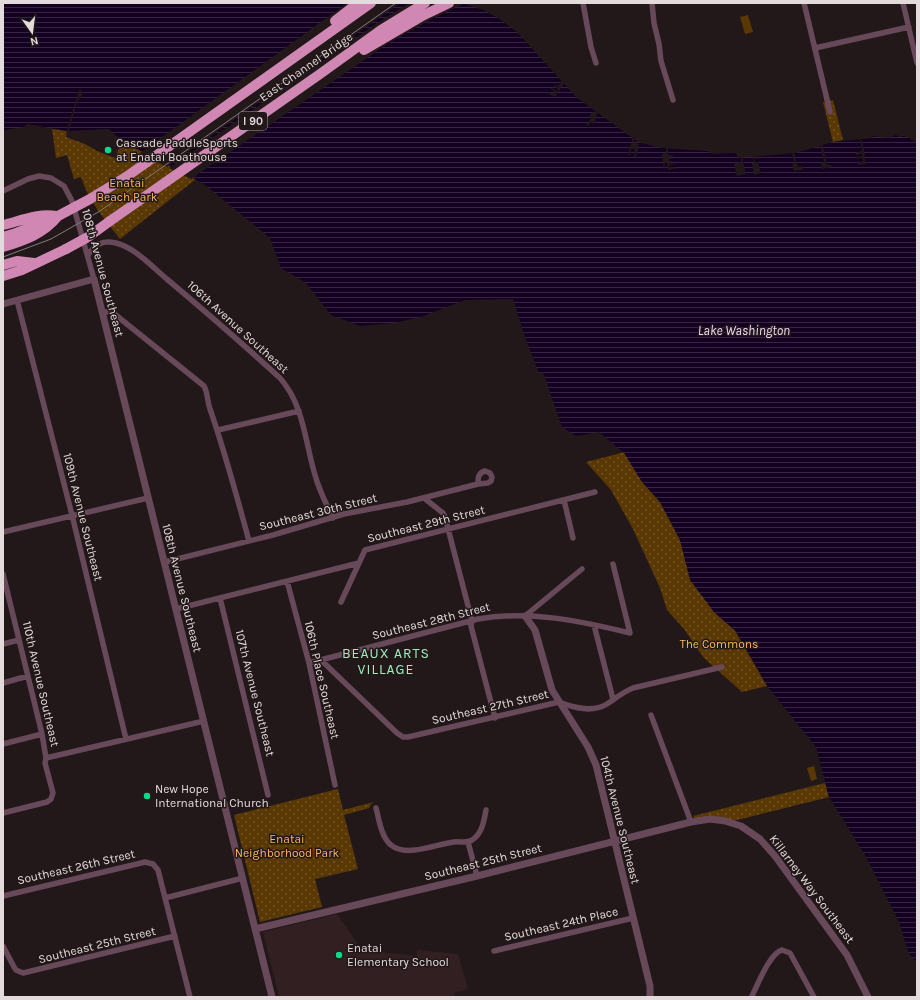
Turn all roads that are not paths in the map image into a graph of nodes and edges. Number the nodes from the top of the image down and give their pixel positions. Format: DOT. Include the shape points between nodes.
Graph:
graph roads {
  1 [pos="358,3"];
  2 [pos="371,3"];
  3 [pos="425,3"];
  4 [pos="449,3"];
  5 [pos="583,3"];
  6 [pos="652,3"];
  7 [pos="804,3"];
  8 [pos="903,3"];
  9 [pos="909,27"];
  10 [pos="815,48"];
  11 [pos="596,63"];
  12 [pos="917,63"];
  13 [pos="274,73"];
  14 [pos="320,74"];
  15 [pos="673,100"];
  16 [pos="830,112"];
  17 [pos="3,192"];
  18 [pos="53,219"];
  19 [pos="3,225"];
  20 [pos="3,236"];
  21 [pos="3,247"];
  22 [pos="88,255"];
  23 [pos="36,263"];
  24 [pos="3,265"];
  25 [pos="3,276"];
  26 [pos="94,279"];
  27 [pos="3,284"];
  28 [pos="17,300"];
  29 [pos="3,304"];
  30 [pos="102,312"];
  31 [pos="299,411"];
  32 [pos="218,430"];
  33 [pos="478,484"];
  34 [pos="595,492"];
  35 [pos="148,498"];
  36 [pos="424,498"];
  37 [pos="564,500"];
  38 [pos="328,508"];
  39 [pos="344,514"];
  40 [pos="72,515"];
  41 [pos="333,518"];
  42 [pos="449,528"];
  43 [pos="3,532"];
  44 [pos="573,538"];
  45 [pos="248,541"];
  46 [pos="165,562"];
  47 [pos="359,563"];
  48 [pos="613,564"];
  49 [pos="582,569"];
  50 [pos="3,574"];
  51 [pos="287,581"];
  52 [pos="220,598"];
  53 [pos="340,602"];
  54 [pos="176,609"];
  55 [pos="525,616"];
  56 [pos="472,621"];
  57 [pos="594,624"];
  58 [pos="19,640"];
  59 [pos="3,644"];
  60 [pos="321,660"];
  61 [pos="309,663"];
  62 [pos="722,667"];
  63 [pos="28,676"];
  64 [pos="3,683"];
  65 [pos="613,699"];
  66 [pos="559,702"];
  67 [pos="651,715"];
  68 [pos="495,718"];
  69 [pos="204,721"];
  70 [pos="42,734"];
  71 [pos="126,739"];
  72 [pos="3,744"];
  73 [pos="46,758"];
  74 [pos="335,785"];
  75 [pos="268,795"];
  76 [pos="376,808"];
  77 [pos="486,810"];
  78 [pos="3,813"];
  79 [pos="716,819"];
  80 [pos="691,822"];
  81 [pos="614,841"];
  82 [pos="468,842"];
  83 [pos="477,876"];
  84 [pos="243,878"];
  85 [pos="3,896"];
  86 [pos="165,898"];
  87 [pos="633,918"];
  88 [pos="255,928"];
  89 [pos="175,936"];
  90 [pos="3,946"];
  91 [pos="494,951"];
  92 [pos="190,997"];
  93 [pos="272,997"];
  94 [pos="650,997"];
  95 [pos="751,997"];
  96 [pos="814,997"];
  97 [pos="868,997"];
  1 -- 13 [label="highway"];
  2 -- 13 [label="highway, East Channel Bridge / I 90"];
  3 -- 14 [label="highway, East Channel Bridge / I 90" via="381,30"];
  4 -- 14 [label="highway"];
  5 -- 11 [label="street"];
  6 -- 15 [label="street" via="661,61"];
  7 -- 10 [label="street"];
  8 -- 9 [label="street"];
  9 -- 10 [label="street"];
  9 -- 12 [label="street"];
  10 -- 16 [label="street"];
  13 -- 18 [label="highway, East Channel Bridge / I 90, bridge" via="126,177"];
  14 -- 23 [label="highway, East Channel Bridge / I 90, bridge" via="88,236"];
  17 -- 22 [label="street, 108th Avenue Southeast" via="39,176 51,178 64,186 72,200"];
  18 -- 19 [label="highway" via="38,215"];
  18 -- 20 [label="highway, I 90"];
  18 -- 21 [label="highway" via="38,234"];
  22 -- 26 [label="street, 108th Avenue Southeast"];
  22 -- 31 [label="street, 106th Avenue Southeast" via="93,247 108,242 136,253 280,378 293,396"];
  23 -- 24 [label="highway" via="17,261"];
  23 -- 25 [label="highway, I 90"];
  23 -- 27 [label="highway"];
  26 -- 28 [label="street"];
  26 -- 30 [label="street, 108th Avenue Southeast"];
  28 -- 29 [label="street"];
  28 -- 40 [label="street, 109th Avenue Southeast"];
  30 -- 32 [label="street" via="112,312 204,386"];
  30 -- 35 [label="street, 108th Avenue Southeast"];
  31 -- 32 [label="street"];
  31 -- 38 [label="street, 106th Avenue Southeast" via="318,485"];
  32 -- 45 [label="street"];
  33 -- 36 [label="street, Southeast 30th Street"];
  34 -- 37 [label="street, Southeast 29th Street"];
  35 -- 40 [label="street"];
  35 -- 46 [label="street, 108th Avenue Southeast"];
  36 -- 39 [label="street, Southeast 30th Street"];
  36 -- 42 [label="street" via="443,513"];
  37 -- 42 [label="street, Southeast 29th Street"];
  37 -- 44 [label="street"];
  38 -- 39 [label="street"];
  38 -- 41 [label="street, 106th Avenue Southeast"];
  39 -- 41 [label="street, Southeast 30th Street"];
  40 -- 43 [label="street"];
  40 -- 71 [label="street, 109th Avenue Southeast"];
  41 -- 45 [label="street, Southeast 30th Street"];
  42 -- 47 [label="street, Southeast 29th Street" via="365,550"];
  42 -- 56 [label="street"];
  45 -- 46 [label="street, Southeast 30th Street"];
  46 -- 54 [label="street, 108th Avenue Southeast"];
  47 -- 51 [label="street"];
  47 -- 53 [label="street"];
  48 -- 57 [label="street, Southeast 28th Street" via="630,633"];
  49 -- 55 [label="street"];
  50 -- 58 [label="street, 110th Avenue Southeast"];
  51 -- 52 [label="street"];
  51 -- 61 [label="street, 106th Place Southeast"];
  52 -- 54 [label="street"];
  52 -- 75 [label="street, 107th Avenue Southeast"];
  54 -- 69 [label="street, 108th Avenue Southeast"];
  55 -- 56 [label="street, Southeast 28th Street" via="500,616"];
  55 -- 57 [label="street, Southeast 28th Street"];
  55 -- 66 [label="street, 104th Avenue Southeast" via="535,630 552,690"];
  56 -- 60 [label="street, Southeast 28th Street"];
  56 -- 68 [label="street" via="471,626"];
  57 -- 65 [label="street"];
  58 -- 59 [label="street"];
  58 -- 63 [label="street, 110th Avenue Southeast"];
  60 -- 61 [label="street, Southeast 28th Street"];
  60 -- 68 [label="street, Southeast 27th Street" via="400,736 408,737"];
  61 -- 74 [label="street, 106th Place Southeast"];
  62 -- 65 [label="street, Southeast 27th Street" via="638,686"];
  63 -- 64 [label="street"];
  63 -- 70 [label="street, 110th Avenue Southeast"];
  65 -- 66 [label="street, Southeast 27th Street" via="602,707 590,709 576,708"];
  66 -- 68 [label="street, Southeast 27th Street"];
  66 -- 81 [label="street, 104th Avenue Southeast" via="593,757"];
  67 -- 80 [label="street"];
  69 -- 71 [label="street"];
  69 -- 84 [label="street, 108th Avenue Southeast"];
  70 -- 72 [label="street"];
  70 -- 73 [label="street, 110th Avenue Southeast"];
  71 -- 73 [label="street"];
  73 -- 78 [label="street, 110th Avenue Southeast" via="53,793 51,799"];
  76 -- 82 [label="street" via="385,838 396,848 410,851 453,842"];
  77 -- 82 [label="street" via="478,835"];
  79 -- 80 [label="street, Southeast 25th Street"];
  79 -- 97 [label="street, Killarney Way Southeast" via="741,826 765,844 848,955"];
  80 -- 81 [label="street, Southeast 25th Street"];
  81 -- 83 [label="street, Southeast 25th Street"];
  81 -- 87 [label="street, 104th Avenue Southeast"];
  82 -- 83 [label="street"];
  83 -- 88 [label="street, Southeast 25th Street"];
  84 -- 86 [label="street"];
  84 -- 88 [label="street, 108th Avenue Southeast"];
  85 -- 86 [label="street, Southeast 26th Street" via="145,862 153,864 158,870"];
  86 -- 89 [label="street"];
  87 -- 91 [label="street, Southeast 24th Place"];
  87 -- 94 [label="street, 104th Avenue Southeast" via="650,986"];
  88 -- 93 [label="street, 108th Avenue Southeast"];
  89 -- 90 [label="street, Southeast 25th Street" via="23,973 16,970"];
  89 -- 92 [label="street"];
  95 -- 96 [label="street" via="770,959 782,950 790,953"];
}
